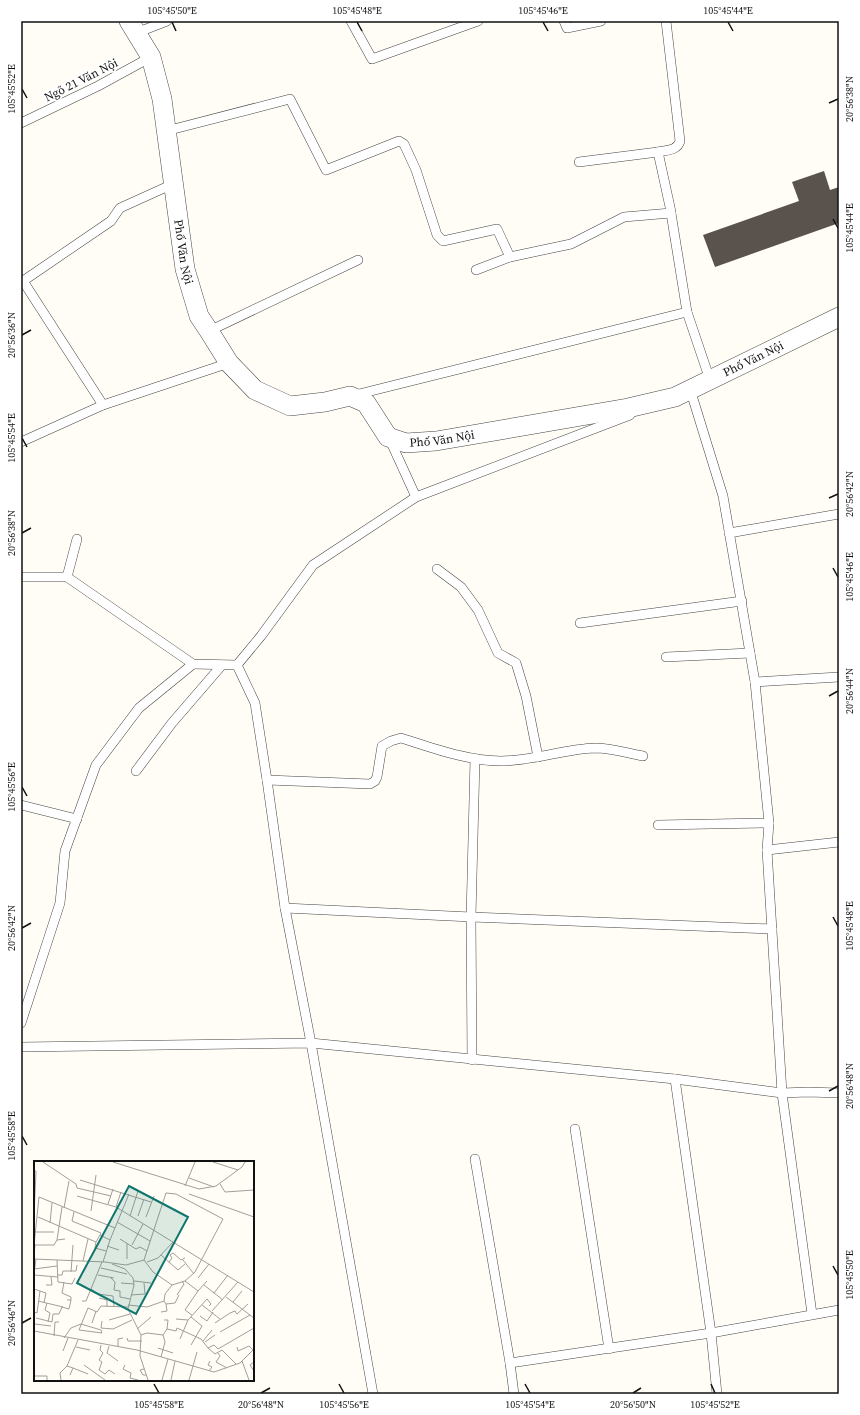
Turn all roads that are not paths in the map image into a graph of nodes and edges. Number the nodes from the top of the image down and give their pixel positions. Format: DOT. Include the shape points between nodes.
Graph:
graph roads {
  1 [pos="167,21"];
  2 [pos="350,21"];
  3 [pos="478,21"];
  4 [pos="564,21"];
  5 [pos="601,21"];
  6 [pos="666,21"];
  7 [pos="132,27"];
  8 [pos="151,57"];
  9 [pos="21,123"];
  10 [pos="166,131"];
  11 [pos="658,152"];
  12 [pos="579,162"];
  13 [pos="172,184"];
  14 [pos="671,213"];
  15 [pos="510,257"];
  16 [pos="358,260"];
  17 [pos="476,270"];
  18 [pos="687,312"];
  19 [pos="839,317"];
  20 [pos="209,331"];
  21 [pos="229,363"];
  22 [pos="710,380"];
  23 [pos="683,393"];
  24 [pos="350,396"];
  25 [pos="103,405"];
  26 [pos="388,437"];
  27 [pos="21,442"];
  28 [pos="416,497"];
  29 [pos="839,514"];
  30 [pos="729,533"];
  31 [pos="77,539"];
  32 [pos="437,569"];
  33 [pos="67,577"];
  34 [pos="21,578"];
  35 [pos="742,601"];
  36 [pos="580,623"];
  37 [pos="750,653"];
  38 [pos="666,657"];
  39 [pos="193,664"];
  40 [pos="222,665"];
  41 [pos="237,665"];
  42 [pos="839,678"];
  43 [pos="755,682"];
  44 [pos="643,756"];
  45 [pos="538,757"];
  46 [pos="475,759"];
  47 [pos="136,771"];
  48 [pos="267,780"];
  49 [pos="21,805"];
  50 [pos="77,819"];
  51 [pos="769,823"];
  52 [pos="658,825"];
  53 [pos="839,842"];
  54 [pos="767,850"];
  55 [pos="285,908"];
  56 [pos="471,917"];
  57 [pos="772,929"];
  58 [pos="21,1023"];
  59 [pos="21,1042"];
  60 [pos="311,1043"];
  61 [pos="21,1047"];
  62 [pos="472,1060"];
  63 [pos="674,1080"];
  64 [pos="782,1093"];
  65 [pos="839,1093"];
  66 [pos="575,1129"];
  67 [pos="475,1159"];
  68 [pos="839,1310"];
  69 [pos="812,1314"];
  70 [pos="711,1333"];
  71 [pos="609,1349"];
  72 [pos="510,1363"];
  73 [pos="373,1394"];
  74 [pos="514,1394"];
  75 [pos="717,1394"];
  1 -- 7 [label="lane"];
  2 -- 3 [label="lane" via="372,60"];
  4 -- 5 [label="lane" via="567,28"];
  6 -- 11 [label="lane" via="680,141 675,149"];
  7 -- 8 [label="street, Phố Văn Nội"];
  8 -- 9 [label="lane, Ngõ 21 Văn Nội"];
  8 -- 10 [label="street, Phố Văn Nội" via="162,99"];
  10 -- 13 [label="street, Phố Văn Nội"];
  10 -- 15 [label="lane" via="290,99 326,170 399,141 404,144 416,170 437,235 444,241 497,229"];
  11 -- 12 [label="lane"];
  11 -- 14 [label="lane"];
  13 -- 20 [label="street, Phố Văn Nội" via="185,269 199,316"];
  13 -- 25 [label="lane" via="120,208 111,221 23,281"];
  14 -- 15 [label="lane" via="624,217 572,244"];
  14 -- 18 [label="lane"];
  15 -- 17 [label="lane"];
  16 -- 20 [label="lane"];
  18 -- 22 [label="lane"];
  18 -- 24 [label="lane"];
  19 -- 22 [label="street, Phố Văn Nội"];
  20 -- 21 [label="street, Phố Văn Nội"];
  21 -- 24 [label="street, Phố Văn Nội" via="255,390 290,406"];
  21 -- 25 [label="lane"];
  22 -- 23 [label="street, Phố Văn Nội"];
  23 -- 26 [label="street, Phố Văn Nội" via="628,408 436,441 406,443"];
  23 -- 28 [label="lane"];
  23 -- 30 [label="lane" via="723,496"];
  24 -- 26 [label="street" via="366,403"];
  25 -- 27 [label="lane"];
  26 -- 28 [label="lane"];
  28 -- 41 [label="lane" via="313,565"];
  29 -- 30 [label="lane"];
  30 -- 35 [label="lane"];
  31 -- 33 [label="lane"];
  32 -- 45 [label="lane" via="461,587 478,610 498,653 516,663 526,696"];
  33 -- 34 [label="lane"];
  33 -- 39 [label="lane"];
  35 -- 36 [label="lane"];
  35 -- 37 [label="lane"];
  37 -- 38 [label="lane"];
  37 -- 43 [label="lane"];
  39 -- 40 [label="lane"];
  39 -- 50 [label="lane" via="134,714 96,765"];
  40 -- 41 [label="lane"];
  40 -- 47 [label="lane"];
  41 -- 48 [label="lane" via="254,703"];
  42 -- 43 [label="lane"];
  43 -- 51 [label="lane"];
  44 -- 45 [label="lane" via="593,748"];
  45 -- 46 [label="lane" via="501,761"];
  46 -- 48 [label="lane" via="401,738 382,746 377,777 370,784"];
  46 -- 56 [label="lane"];
  48 -- 55 [label="lane"];
  49 -- 50 [label="lane"];
  50 -- 58 [label="lane" via="65,851 60,903"];
  51 -- 52 [label="lane"];
  51 -- 54 [label="lane"];
  53 -- 54 [label="lane"];
  54 -- 57 [label="lane"];
  55 -- 56 [label="lane"];
  55 -- 60 [label="lane"];
  56 -- 57 [label="lane"];
  56 -- 62 [label="lane"];
  57 -- 64 [label="lane"];
  59 -- 61 [label="lane"];
  60 -- 61 [label="lane"];
  60 -- 62 [label="lane"];
  60 -- 73 [label="lane"];
  62 -- 63 [label="lane"];
  63 -- 64 [label="lane"];
  63 -- 70 [label="lane"];
  64 -- 65 [label="lane"];
  64 -- 69 [label="lane"];
  66 -- 71 [label="lane"];
  67 -- 72 [label="lane"];
  68 -- 69 [label="lane"];
  69 -- 70 [label="lane"];
  70 -- 71 [label="lane"];
  70 -- 75 [label="lane"];
  71 -- 72 [label="lane"];
  72 -- 74 [label="lane"];
}
